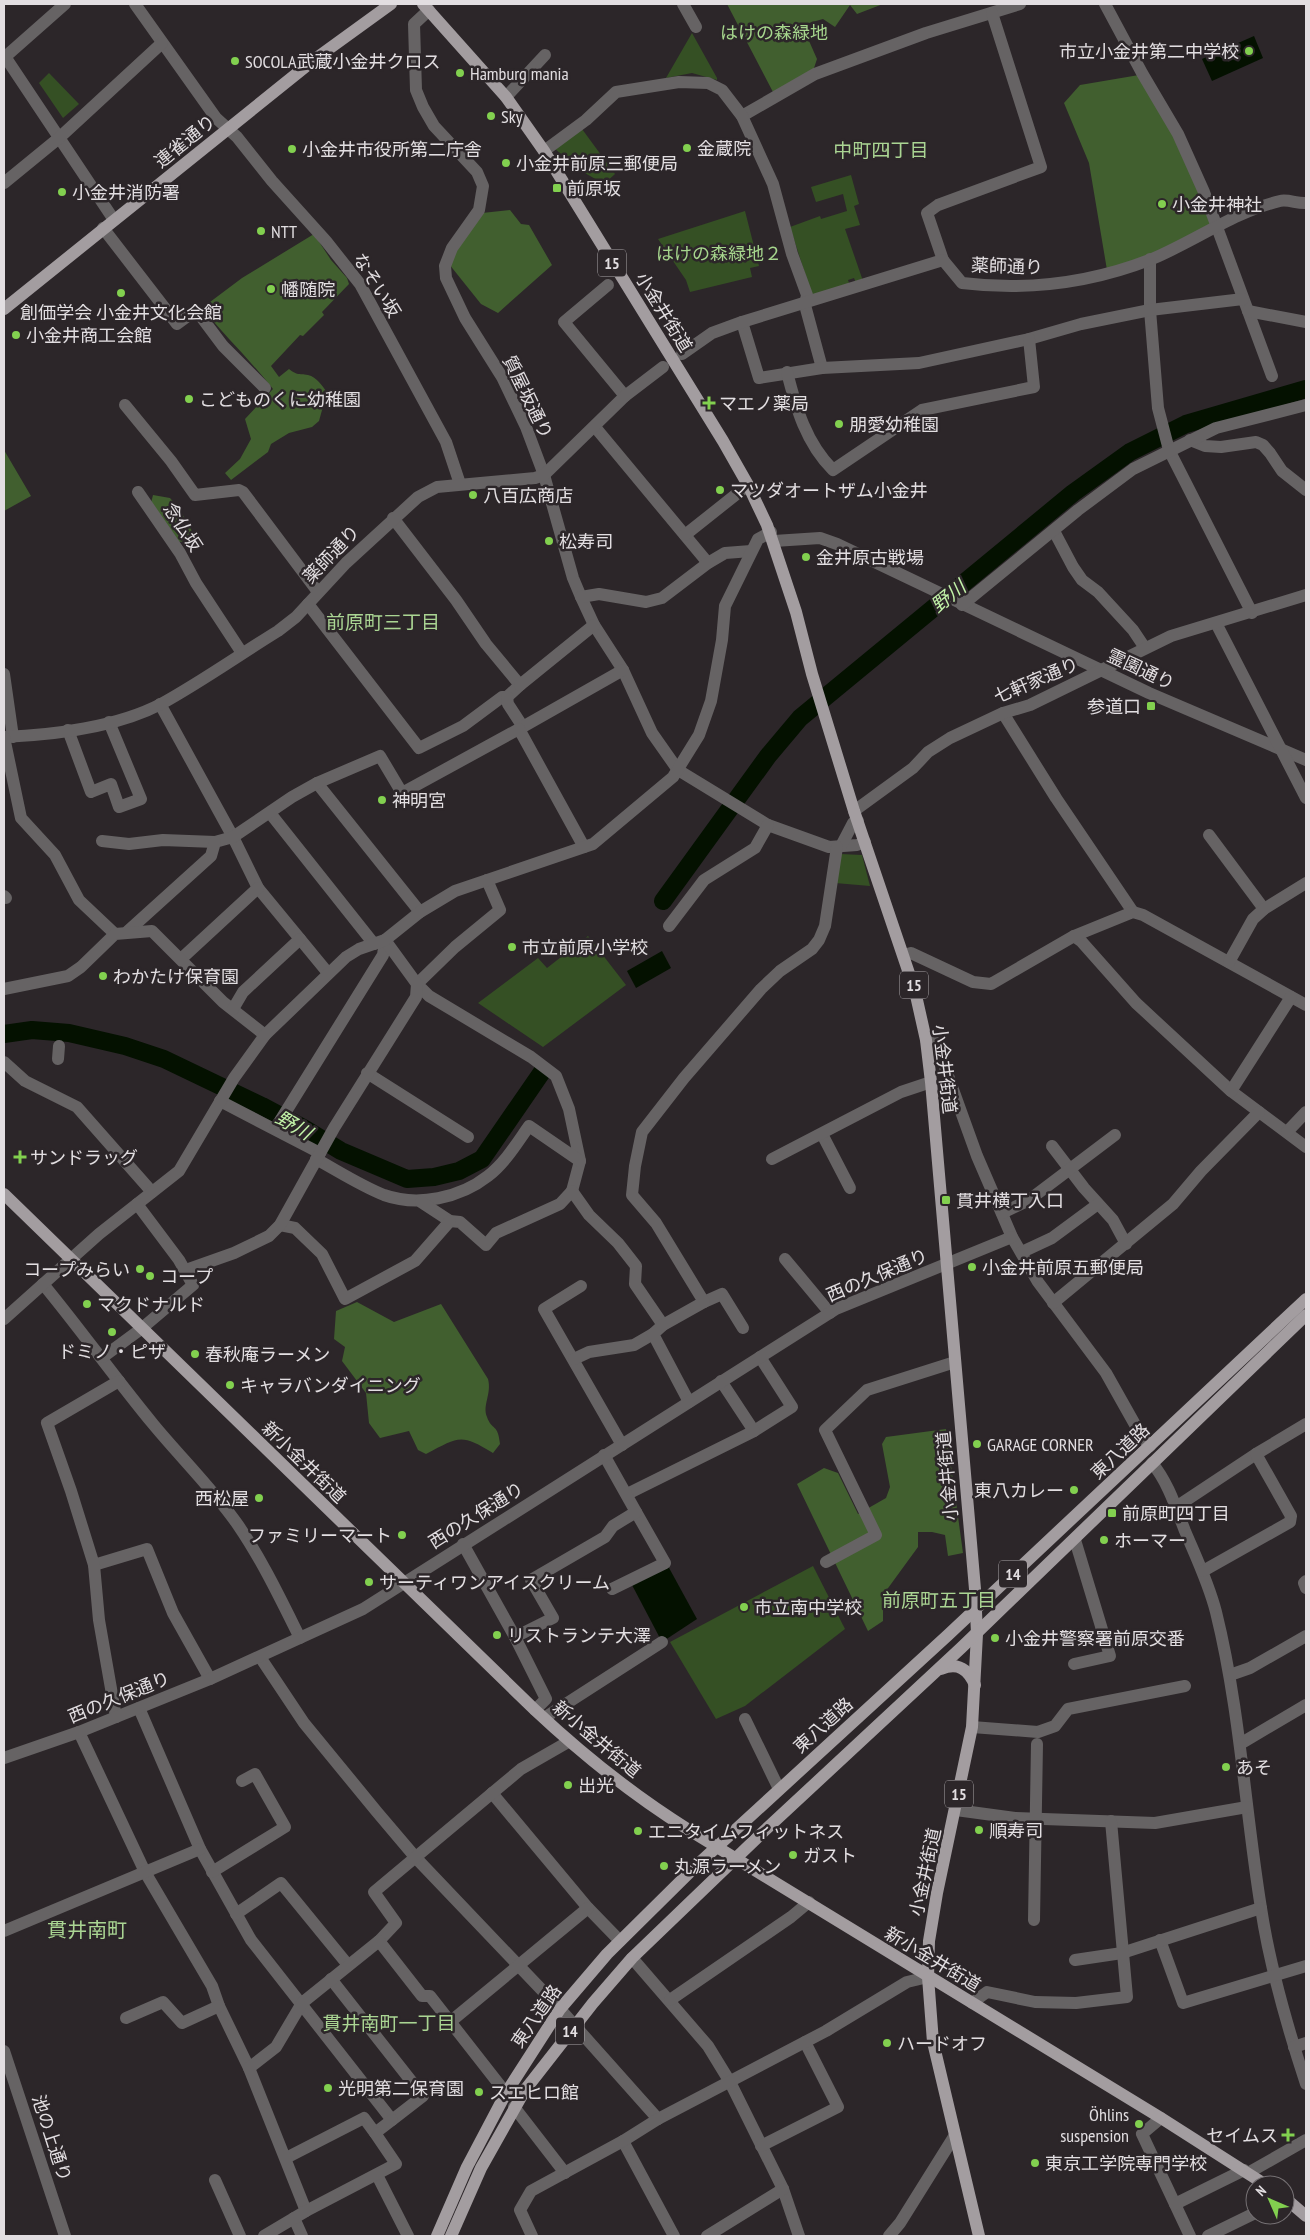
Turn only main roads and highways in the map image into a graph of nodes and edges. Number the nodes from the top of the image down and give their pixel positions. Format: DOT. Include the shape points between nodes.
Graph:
graph roads {
  1 [pos="391,4"];
  2 [pos="426,7"];
  3 [pos="4,309"];
  4 [pos="4,1194"];
  5 [pos="1306,1299"];
  6 [pos="1306,1315"];
  7 [pos="975,1609"];
  8 [pos="977,1634"];
  9 [pos="937,1671"];
  10 [pos="976,1685"];
  11 [pos="717,1846"];
  12 [pos="735,1859"];
  13 [pos="928,1977"];
  14 [pos="1251,2175"];
  15 [pos="1295,2207"];
  16 [pos="1306,2216"];
  17 [pos="437,2236"];
  18 [pos="451,2236"];
  19 [pos="980,2236"];
  1 -- 3 [label="main road, 連雀通り" via="315,59"];
  2 -- 7 [label="main road, 小金井街道 / 15" via="506,97 544,151 748,485 772,537 856,816 904,955 926,1040 948,1264"];
  4 -- 11 [label="main road, 新小金井街道" via="568,1742 642,1799"];
  5 -- 7 [label="main road, 東八道路 / 14"];
  6 -- 8 [label="main road, 東八道路 / 14"];
  7 -- 8 [label="main road, 小金井街道 / 15"];
  7 -- 11 [label="main road, 東八道路 / 14"];
  8 -- 9 [label="main road, 東八道路 / 14"];
  8 -- 10 [label="main road, 小金井街道 / 15"];
  9 -- 10 [label="main road" via="950,1666 962,1667"];
  9 -- 12 [label="main road, 東八道路 / 14"];
  10 -- 13 [label="main road, 小金井街道 / 15" via="972,1727 929,1941"];
  11 -- 12 [label="main road, 新小金井街道"];
  11 -- 17 [label="main road, 東八道路 / 14" via="620,1941 560,2009 506,2093 467,2167"];
  12 -- 13 [label="main road, 新小金井街道"];
  12 -- 18 [label="main road, 東八道路 / 14" via="632,1958 574,2026 514,2107 480,2168"];
  13 -- 14 [label="main road, 新小金井街道"];
  13 -- 19 [label="main road, 小金井街道 / 15" via="933,2042"];
  15 -- 16 [label="main road"];
}
